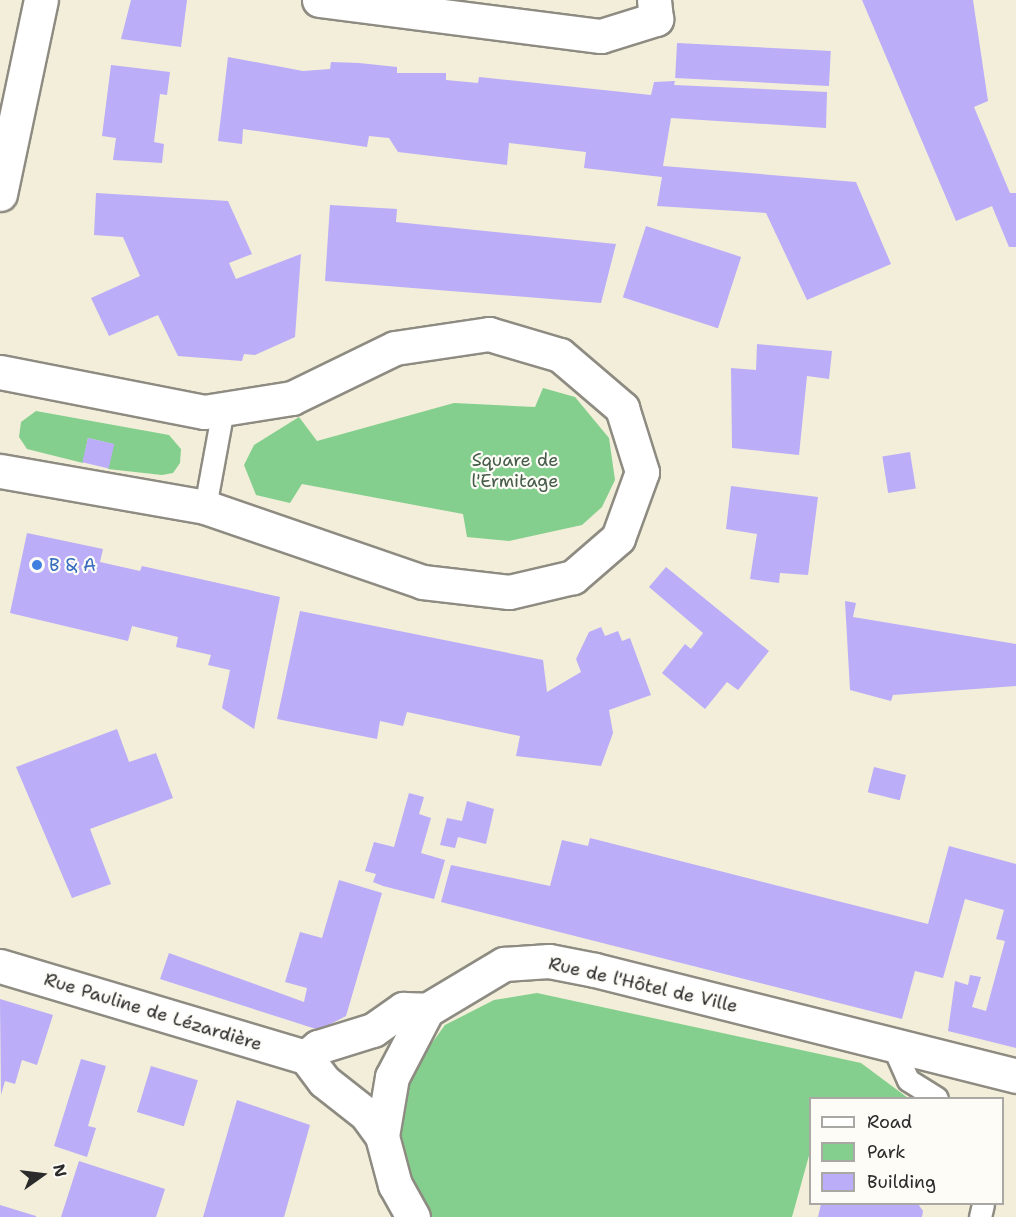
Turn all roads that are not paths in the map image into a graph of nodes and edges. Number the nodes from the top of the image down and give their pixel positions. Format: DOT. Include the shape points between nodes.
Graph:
graph roads {
  1 [pos="41,0"];
  2 [pos="319,0"];
  3 [pos="654,0"];
  4 [pos="0,194"];
  5 [pos="0,372"];
  6 [pos="223,409"];
  7 [pos="0,471"];
  8 [pos="205,507"];
  9 [pos="0,966"];
  10 [pos="427,1010"];
  11 [pos="892,1044"];
  12 [pos="306,1057"];
  13 [pos="1016,1076"];
  14 [pos="935,1097"];
  15 [pos="382,1136"];
  16 [pos="413,1217"];
  1 -- 4 [label="street"];
  2 -- 3 [label="street" via="601,36 656,19"];
  5 -- 6 [label="street" via="204,412"];
  6 -- 8 [label="lane"];
  6 -- 8 [label="street" via="292,398 395,348 489,334 560,355 622,408 642,472 618,538 573,577 509,592 423,582"];
  7 -- 8 [label="street"];
  9 -- 12 [label="street, Rue Pauline de Lézardière"];
  10 -- 11 [label="street, Rue de l'Hôtel de Ville" via="504,964 549,961"];
  10 -- 12 [label="street" via="403,1009 372,1030 318,1047"];
  10 -- 15 [label="street" via="392,1077"];
  11 -- 13 [label="street, Rue de l'Hôtel de Ville"];
  11 -- 14 [label="lane" via="908,1080"];
  12 -- 15 [label="street" via="324,1081 366,1114"];
  15 -- 16 [label="street" via="395,1185"];
}
